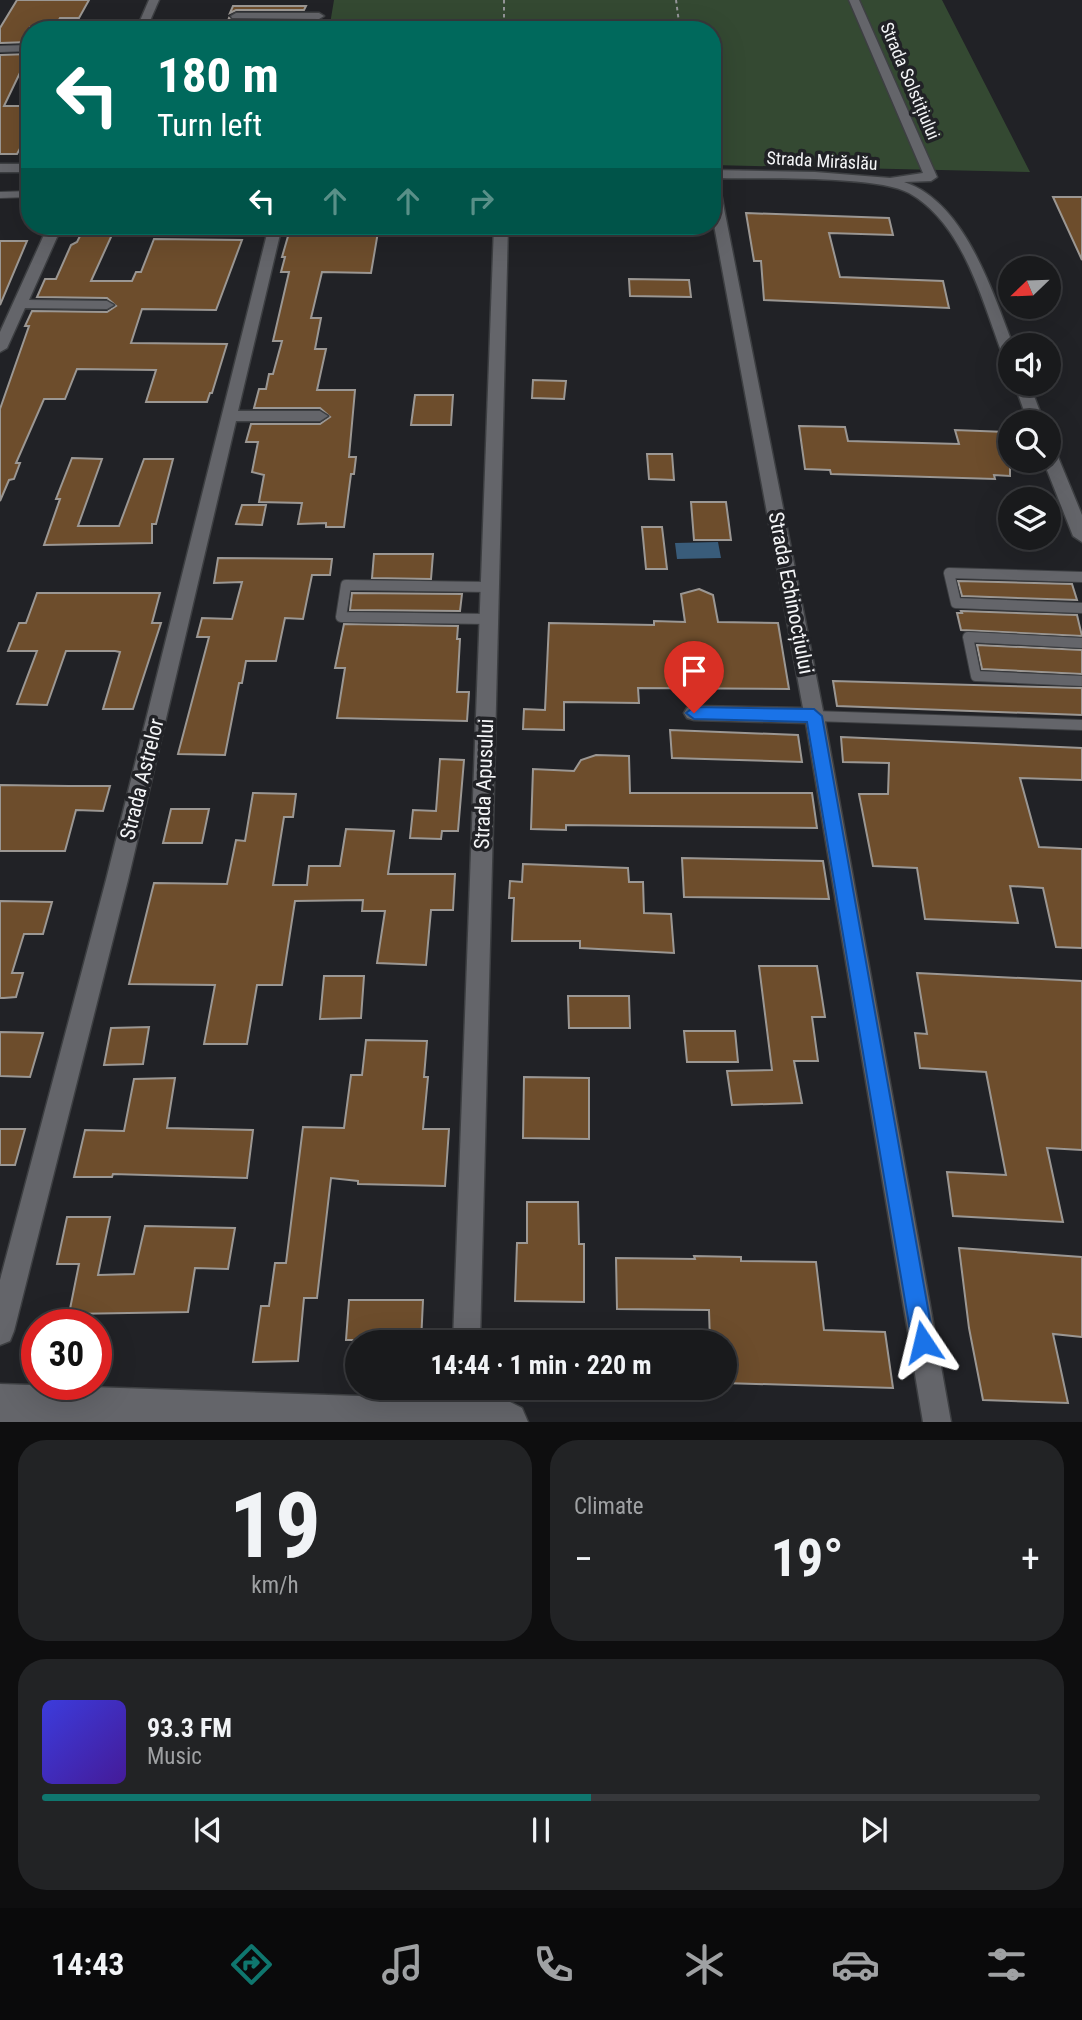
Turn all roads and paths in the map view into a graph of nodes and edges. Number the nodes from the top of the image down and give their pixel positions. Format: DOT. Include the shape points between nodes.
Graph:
graph roads {
  1 [pos="154,0"];
  2 [pos="504,0"];
  3 [pos="676,0"];
  4 [pos="854,0"];
  5 [pos="236,16"];
  6 [pos="145,21"];
  7 [pos="318,21"];
  8 [pos="504,21"];
  9 [pos="679,21"];
  10 [pos="21,48"];
  11 [pos="0,49"];
  12 [pos="21,168"];
  13 [pos="0,169"];
  14 [pos="721,176"];
  15 [pos="930,177"];
  16 [pos="890,181"];
  17 [pos="21,194"];
  18 [pos="0,195"];
  19 [pos="721,224"];
  20 [pos="51,235"];
  21 [pos="273,235"];
  22 [pos="501,235"];
  23 [pos="20,304"];
  24 [pos="107,305"];
  25 [pos="1001,333"];
  26 [pos="0,348"];
  27 [pos="231,416"];
  28 [pos="320,416"];
  29 [pos="1056,473"];
  30 [pos="1082,536"];
  31 [pos="1082,578"];
  32 [pos="490,587"];
  33 [pos="1082,608"];
  34 [pos="489,619"];
  35 [pos="1082,643"];
  36 [pos="1082,681"];
  37 [pos="694,713"];
  38 [pos="814,716"];
  39 [pos="1082,725"];
  40 [pos="466,1330"];
  41 [pos="0,1331"];
  42 [pos="0,1404"];
  43 [pos="465,1404"];
  44 [pos="508,1422"];
  45 [pos="937,1422"];
  1 -- 6 [label="street"];
  2 -- 8 [label="path"];
  3 -- 9 [label="path"];
  4 -- 15 [label="street, Strada Solstițiului"];
  5 -- 7 [label="street" via="320,12"];
  10 -- 11 [label="lane"];
  12 -- 13 [label="street"];
  14 -- 16 [label="street, Strada Mirăslău"];
  15 -- 16 [label="street, Strada Mirăslău"];
  16 -- 25 [label="street" via="915,191 951,228 976,270"];
  17 -- 18 [label="lane"];
  19 -- 38 [label="street, Strada Echinocțiului"];
  20 -- 23 [label="street"];
  21 -- 27 [label="street, Strada Astrelor"];
  22 -- 32 [label="street, Strada Apusului"];
  23 -- 24 [label="street"];
  23 -- 26 [label="street"];
  27 -- 28 [label="street"];
  27 -- 41 [label="street, Strada Astrelor"];
  29 -- 30 [label="street"];
  31 -- 33 [label="lane" via="949,573 956,603"];
  32 -- 34 [label="street, Strada Apusului"];
  32 -- 34 [label="lane" via="346,585 341,617"];
  34 -- 40 [label="street, Strada Apusului"];
  35 -- 36 [label="lane" via="968,637 976,676"];
  37 -- 38 [label="street"];
  38 -- 39 [label="lane"];
  38 -- 45 [label="street, Strada Echinocțiului"];
  42 -- 43 [label="street"];
  43 -- 44 [label="street"];
}
